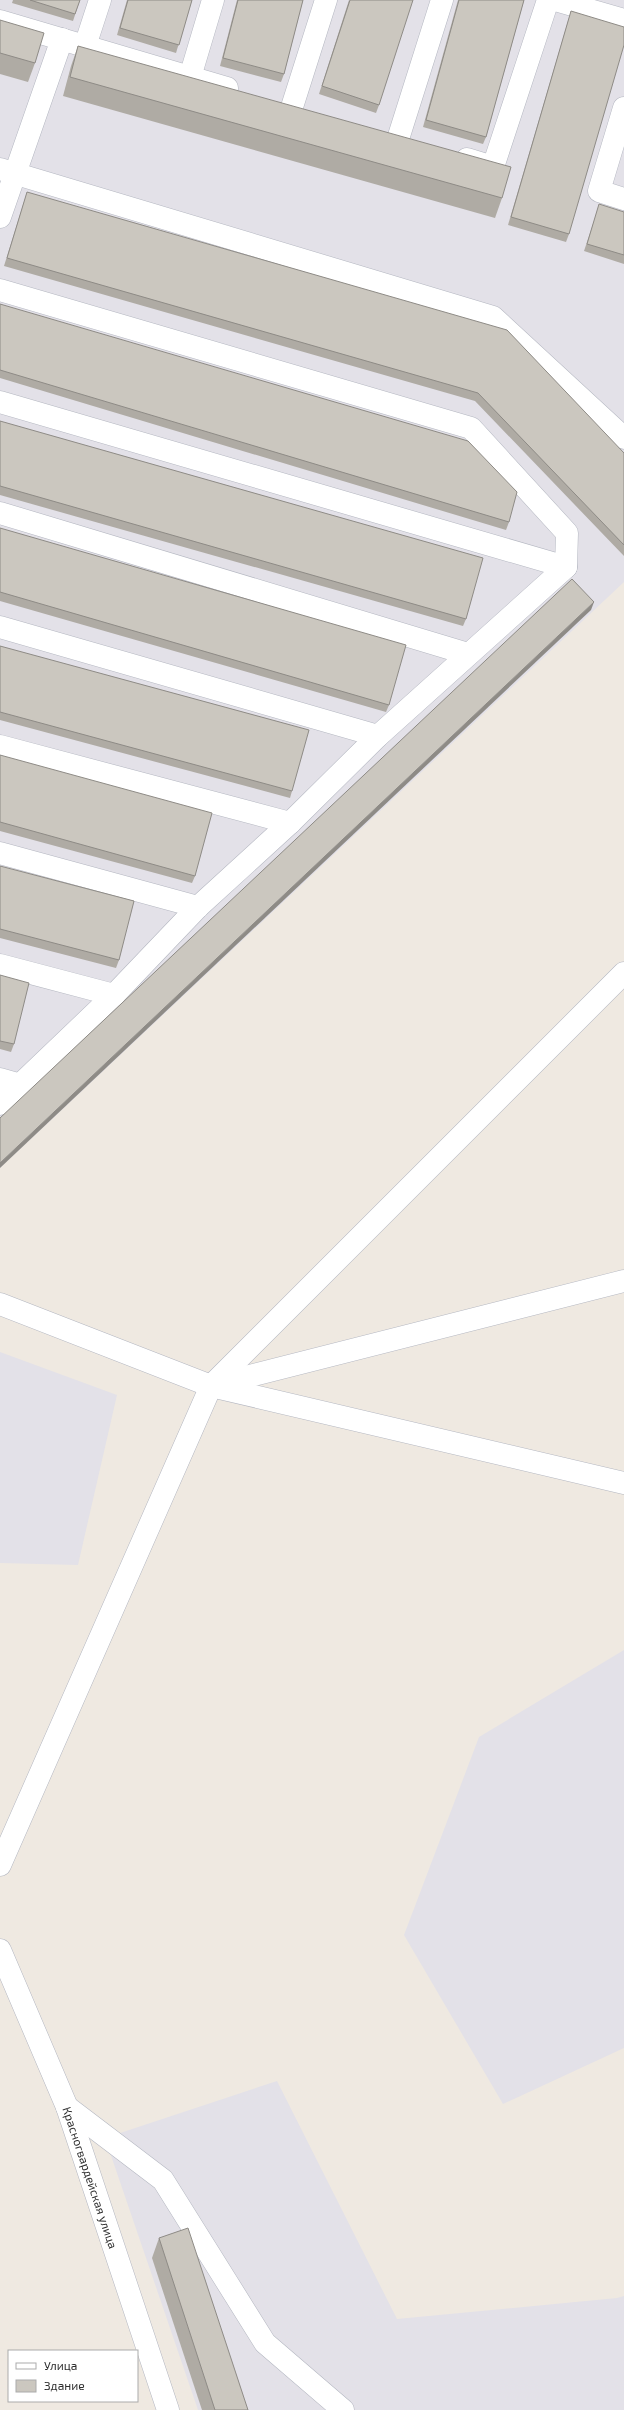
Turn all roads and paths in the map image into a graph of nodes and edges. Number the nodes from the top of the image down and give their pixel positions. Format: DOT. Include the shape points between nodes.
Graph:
graph roads {
  1 [pos="100,0"];
  2 [pos="213,0"];
  3 [pos="326,0"];
  4 [pos="442,0"];
  5 [pos="548,0"];
  6 [pos="555,0"];
  7 [pos="624,20"];
  8 [pos="0,21"];
  9 [pos="62,39"];
  10 [pos="85,46"];
  11 [pos="190,77"];
  12 [pos="248,94"];
  13 [pos="270,101"];
  14 [pos="292,108"];
  15 [pos="624,108"];
  16 [pos="315,114"];
  17 [pos="375,132"];
  18 [pos="398,139"];
  19 [pos="420,145"];
  20 [pos="449,154"];
  21 [pos="7,171"];
  22 [pos="624,199"];
  23 [pos="0,217"];
  24 [pos="0,290"];
  25 [pos="0,402"];
  26 [pos="624,438"];
  27 [pos="0,513"];
  28 [pos="566,567"];
  29 [pos="0,627"];
  30 [pos="468,654"];
  31 [pos="378,736"];
  32 [pos="0,746"];
  33 [pos="290,823"];
  34 [pos="0,853"];
  35 [pos="198,908"];
  36 [pos="0,965"];
  37 [pos="624,973"];
  38 [pos="114,995"];
  39 [pos="0,1079"];
  40 [pos="21,1085"];
  41 [pos="0,1104"];
  42 [pos="624,1281"];
  43 [pos="0,1304"];
  44 [pos="211,1386"];
  45 [pos="624,1483"];
  46 [pos="0,1865"];
  47 [pos="0,1950"];
  48 [pos="67,2107"];
  49 [pos="168,2410"];
  50 [pos="343,2410"];
  1 -- 10 [label="street"];
  2 -- 11 [label="street"];
  3 -- 14 [label="street"];
  4 -- 18 [label="street"];
  5 -- 20 [label="street" via="493,167"];
  6 -- 7 [label="street"];
  8 -- 9 [label="street"];
  9 -- 10 [label="street"];
  9 -- 21 [label="street"];
  10 -- 11 [label="street"];
  11 -- 12 [label="street"];
  13 -- 14 [label="street"];
  14 -- 16 [label="street"];
  15 -- 22 [label="street" via="599,191"];
  17 -- 18 [label="street"];
  18 -- 19 [label="street"];
  21 -- 23 [label="street"];
  21 -- 26 [label="street" via="493,317"];
  24 -- 28 [label="street" via="471,428 567,533"];
  25 -- 28 [label="street"];
  27 -- 30 [label="street"];
  28 -- 30 [label="street"];
  29 -- 31 [label="street"];
  30 -- 31 [label="street"];
  31 -- 33 [label="street"];
  32 -- 33 [label="street"];
  33 -- 35 [label="street"];
  34 -- 35 [label="street"];
  35 -- 38 [label="street"];
  36 -- 38 [label="street"];
  37 -- 44 [label="street"];
  38 -- 40 [label="street"];
  39 -- 40 [label="street"];
  40 -- 41 [label="street"];
  42 -- 44 [label="street"];
  43 -- 44 [label="street"];
  44 -- 45 [label="street"];
  44 -- 46 [label="street"];
  47 -- 48 [label="street, Красногвардейская улица"];
  48 -- 49 [label="street, Красногвардейская улица"];
  48 -- 50 [label="street" via="162,2180 265,2343"];
}
